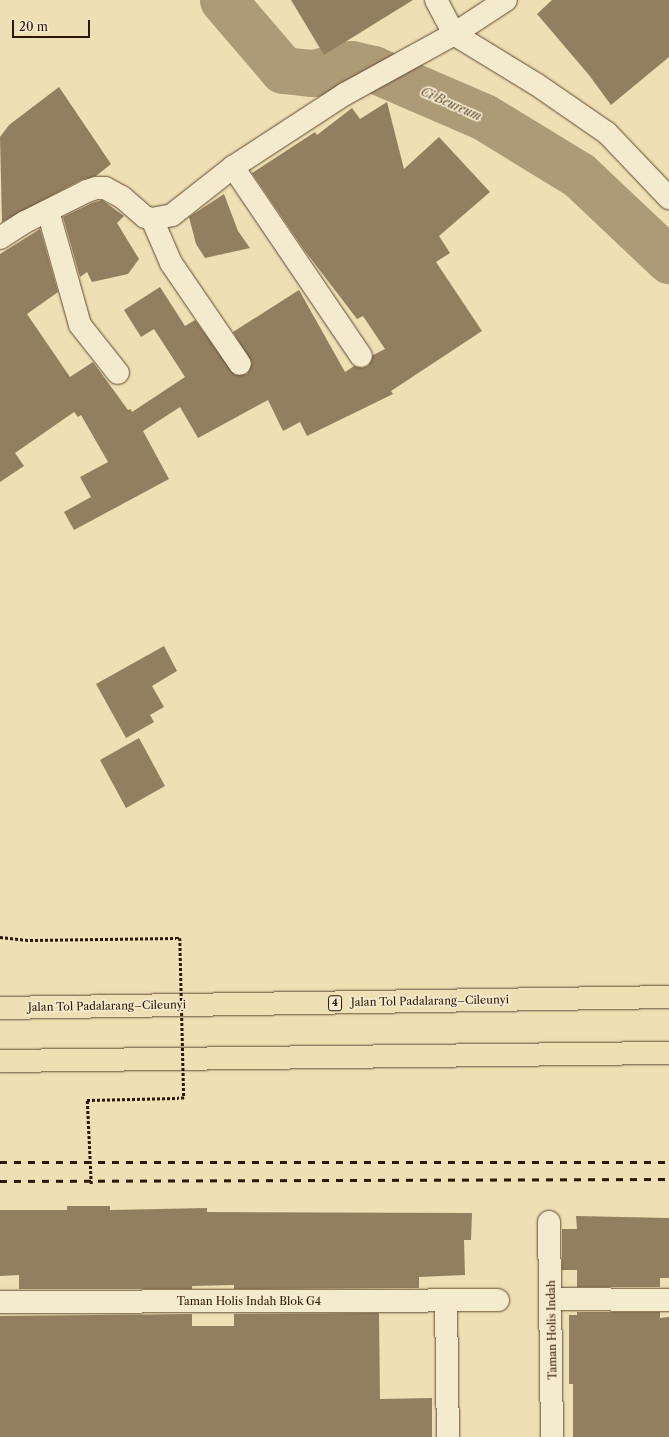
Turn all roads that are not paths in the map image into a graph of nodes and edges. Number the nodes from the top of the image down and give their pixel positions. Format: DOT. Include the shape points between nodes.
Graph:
graph roads {
  1 [pos="436,0"];
  2 [pos="506,0"];
  3 [pos="454,34"];
  4 [pos="233,167"];
  5 [pos="669,198"];
  6 [pos="48,211"];
  7 [pos="152,219"];
  8 [pos="0,238"];
  9 [pos="361,356"];
  10 [pos="240,364"];
  11 [pos="118,373"];
  12 [pos="669,997"];
  13 [pos="0,1008"];
  14 [pos="669,1053"];
  15 [pos="0,1061"];
  16 [pos="549,1222"];
  17 [pos="552,1298"];
  18 [pos="446,1300"];
  19 [pos="498,1300"];
  20 [pos="669,1300"];
  21 [pos="0,1302"];
  22 [pos="448,1437"];
  23 [pos="552,1437"];
  1 -- 3 [label="street"];
  2 -- 3 [label="street"];
  3 -- 4 [label="street" via="345,94"];
  3 -- 5 [label="street" via="536,84 608,133"];
  4 -- 7 [label="street" via="172,216"];
  4 -- 9 [label="street"];
  6 -- 7 [label="street" via="87,191 105,188 122,197 139,213"];
  6 -- 8 [label="street"];
  6 -- 11 [label="street" via="80,325"];
  7 -- 10 [label="street" via="171,263"];
  12 -- 13 [label="highway, Jalan Tol Padalarang–Cileunyi / 4"];
  14 -- 15 [label="highway"];
  16 -- 17 [label="street, Taman Holis Indah"];
  17 -- 20 [label="street"];
  17 -- 23 [label="street, Taman Holis Indah"];
  18 -- 19 [label="street, Taman Holis Indah Blok G4"];
  18 -- 21 [label="street, Taman Holis Indah Blok G4"];
  18 -- 22 [label="street"];
}
